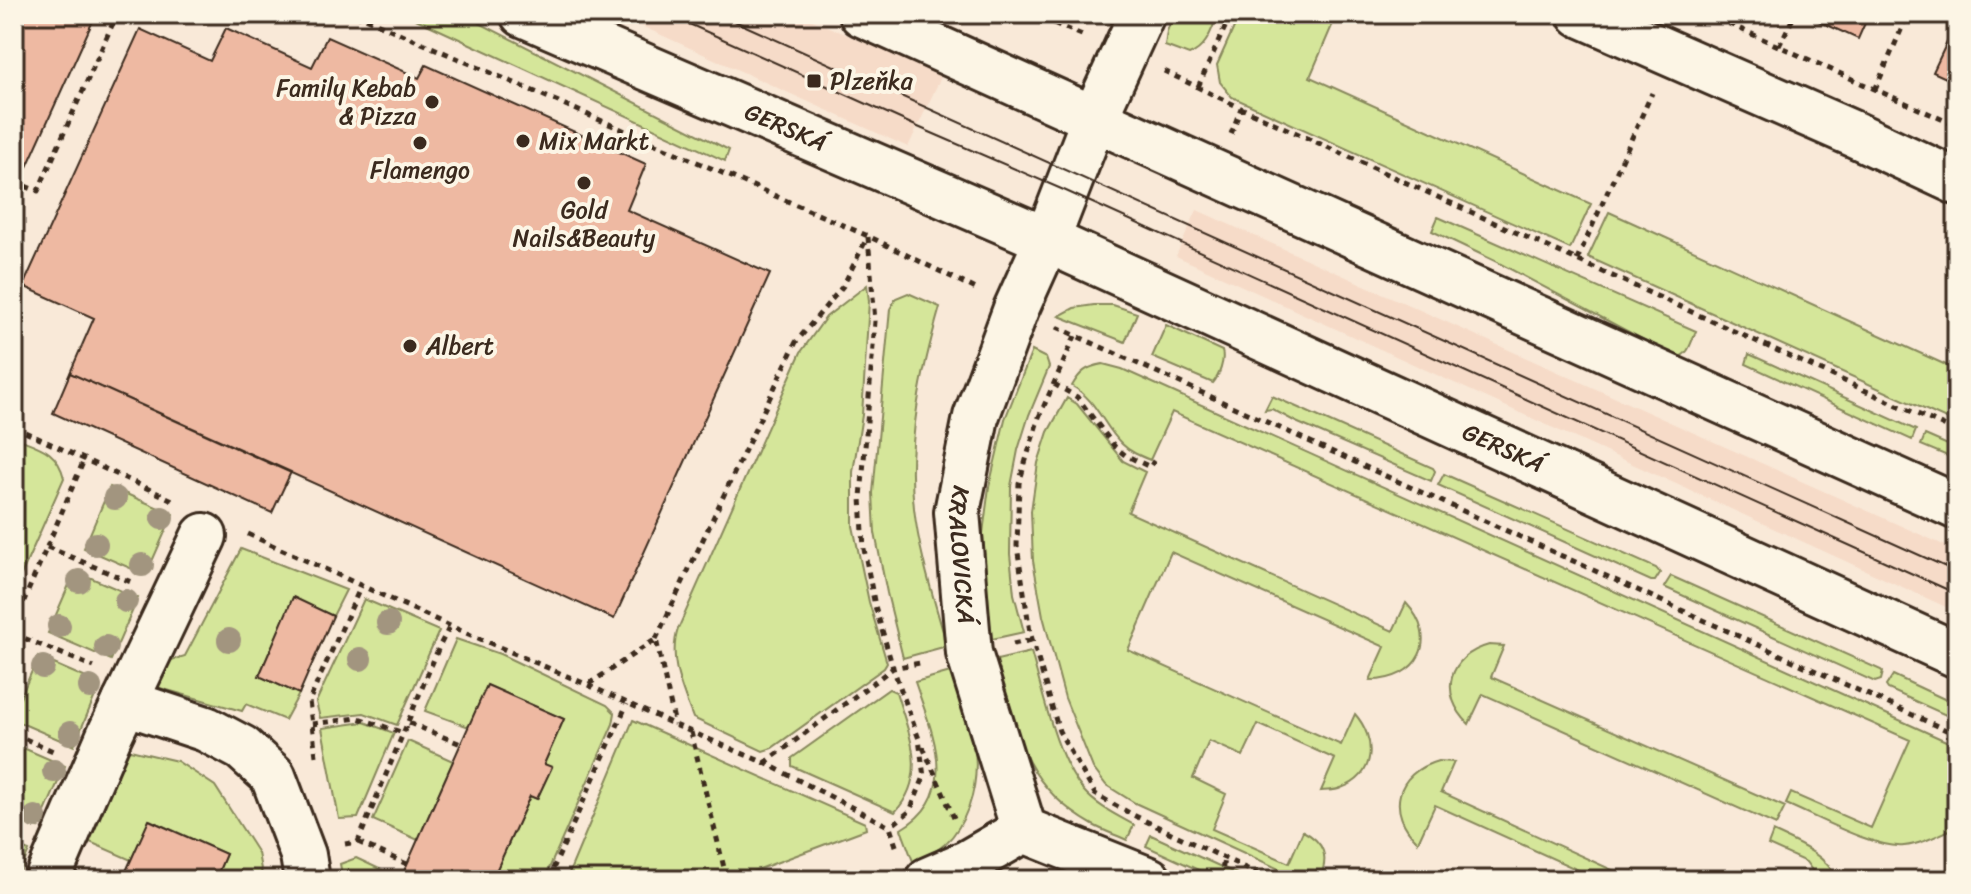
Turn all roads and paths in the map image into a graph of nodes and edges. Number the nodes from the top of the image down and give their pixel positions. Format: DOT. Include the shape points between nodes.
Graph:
graph roads {
  1 [pos="117,14"];
  2 [pos="355,14"];
  3 [pos="523,14"];
  4 [pos="862,14"];
  5 [pos="1032,14"];
  6 [pos="1142,14"];
  7 [pos="1231,14"];
  8 [pos="1580,14"];
  9 [pos="1707,14"];
  10 [pos="1795,14"];
  11 [pos="1908,14"];
  12 [pos="1047,17"];
  13 [pos="1779,46"];
  14 [pos="1670,53"];
  15 [pos="1125,54"];
  16 [pos="1198,87"];
  17 [pos="1875,89"];
  18 [pos="1241,108"];
  19 [pos="1094,119"];
  20 [pos="1957,126"];
  21 [pos="1856,135"];
  22 [pos="1229,138"];
  23 [pos="14,182"];
  24 [pos="1957,182"];
  25 [pos="868,236"];
  26 [pos="1047,240"];
  27 [pos="1577,260"];
  28 [pos="1016,309"];
  29 [pos="1075,336"];
  30 [pos="1054,384"];
  31 [pos="14,427"];
  32 [pos="1957,432"];
  33 [pos="84,459"];
  34 [pos="1154,461"];
  35 [pos="1957,507"];
  36 [pos="209,524"];
  37 [pos="47,547"];
  38 [pos="361,586"];
  39 [pos="173,600"];
  40 [pos="16,614"];
  41 [pos="14,624"];
  42 [pos="450,626"];
  43 [pos="14,634"];
  44 [pos="656,639"];
  45 [pos="969,653"];
  46 [pos="1957,655"];
  47 [pos="893,668"];
  48 [pos="588,685"];
  49 [pos="129,692"];
  50 [pos="309,701"];
  51 [pos="627,704"];
  52 [pos="409,723"];
  53 [pos="312,724"];
  54 [pos="675,725"];
  55 [pos="690,731"];
  56 [pos="404,733"];
  57 [pos="1957,735"];
  58 [pos="919,739"];
  59 [pos="461,744"];
  60 [pos="765,763"];
  61 [pos="890,827"];
  62 [pos="1024,830"];
  63 [pos="358,842"];
  64 [pos="343,844"];
  65 [pos="1224,858"];
  66 [pos="973,860"];
  67 [pos="407,864"];
  68 [pos="913,867"];
  69 [pos="47,880"];
  70 [pos="307,880"];
  71 [pos="548,880"];
  72 [pos="727,880"];
  73 [pos="1149,880"];
  74 [pos="1221,880"];
  75 [pos="1271,880"];
  1 -- 23 [label="path" via="38,191"];
  2 -- 25 [label="path"];
  3 -- 26 [label="street, GERSKÁ"];
  4 -- 19 [label="street"];
  5 -- 12 [label="path"];
  6 -- 15 [label="street"];
  7 -- 16 [label="path"];
  8 -- 14 [label="street"];
  9 -- 13 [label="path"];
  10 -- 13 [label="path"];
  11 -- 17 [label="path"];
  12 -- 15 [label="path"];
  13 -- 17 [label="path"];
  14 -- 21 [label="street"];
  14 -- 27 [label="path"];
  15 -- 16 [label="path"];
  15 -- 19 [label="street"];
  16 -- 18 [label="path"];
  17 -- 20 [label="path"];
  17 -- 21 [label="path"];
  18 -- 22 [label="path"];
  18 -- 27 [label="path"];
  19 -- 26 [label="street"];
  19 -- 35 [label="street"];
  21 -- 24 [label="street"];
  25 -- 28 [label="path"];
  25 -- 44 [label="path" via="843,286 796,342"];
  25 -- 47 [label="path" via="875,321 861,498 863,536"];
  26 -- 28 [label="street, KRALOVICKÁ"];
  26 -- 46 [label="street, GERSKÁ"];
  27 -- 32 [label="path"];
  28 -- 29 [label="path"];
  28 -- 45 [label="street, KRALOVICKÁ" via="976,417 957,512"];
  29 -- 30 [label="path"];
  29 -- 57 [label="path"];
  30 -- 34 [label="path" via="1077,397 1125,455 1150,467"];
  30 -- 65 [label="path" via="1019,483 1017,546 1030,632 1059,731 1095,794"];
  31 -- 33 [label="path"];
  33 -- 36 [label="path"];
  33 -- 37 [label="path"];
  36 -- 38 [label="path"];
  36 -- 39 [label="street"];
  37 -- 39 [label="path"];
  37 -- 40 [label="path"];
  38 -- 42 [label="path"];
  38 -- 50 [label="path"];
  39 -- 49 [label="street"];
  40 -- 41 [label="path"];
  42 -- 48 [label="path"];
  42 -- 52 [label="path"];
  43 -- 49 [label="path"];
  44 -- 48 [label="path"];
  44 -- 54 [label="path"];
  45 -- 47 [label="path"];
  45 -- 62 [label="street, KRALOVICKÁ"];
  47 -- 58 [label="path"];
  47 -- 60 [label="path"];
  48 -- 51 [label="path"];
  49 -- 69 [label="street"];
  49 -- 70 [label="street" via="242,748 273,776"];
  51 -- 54 [label="path"];
  51 -- 71 [label="path"];
  52 -- 56 [label="path"];
  52 -- 59 [label="path"];
  53 -- 56 [label="path" via="358,718"];
  54 -- 55 [label="path"];
  55 -- 60 [label="path"];
  55 -- 72 [label="path"];
  56 -- 63 [label="path"];
  58 -- 61 [label="path" via="924,777 910,811"];
  58 -- 66 [label="path"];
  60 -- 61 [label="path"];
  61 -- 68 [label="path"];
  62 -- 66 [label="street"];
  62 -- 73 [label="street"];
  63 -- 64 [label="path"];
  63 -- 67 [label="path"];
  65 -- 74 [label="path"];
  65 -- 75 [label="path"];
  66 -- 68 [label="street"];
}
